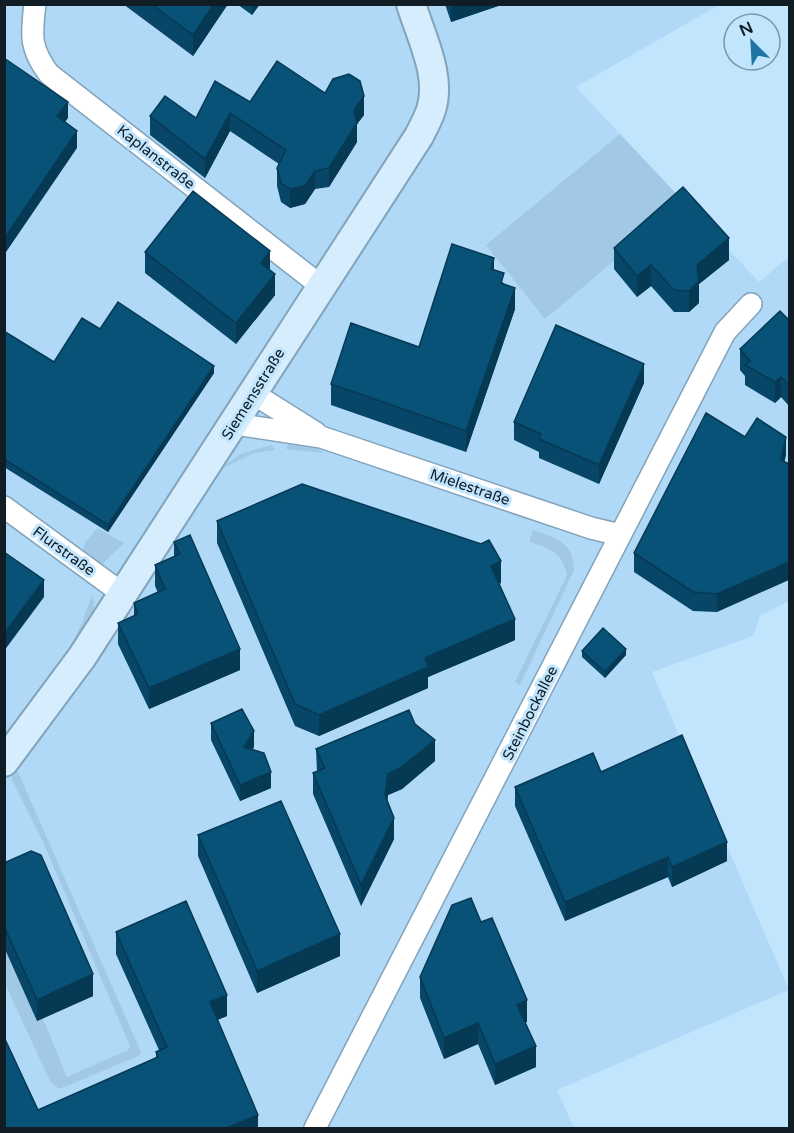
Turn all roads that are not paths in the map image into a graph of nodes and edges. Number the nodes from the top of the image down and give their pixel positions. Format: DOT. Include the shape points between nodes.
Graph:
graph roads {
  1 [pos="35,4"];
  2 [pos="411,4"];
  3 [pos="321,286"];
  4 [pos="751,303"];
  5 [pos="254,394"];
  6 [pos="235,424"];
  7 [pos="321,437"];
  8 [pos="4,507"];
  9 [pos="620,535"];
  10 [pos="123,594"];
  11 [pos="4,762"];
  12 [pos="315,1128"];
  1 -- 3 [label="street, Kaplanstraße" via="31,35 36,57 49,74"];
  2 -- 3 [label="street, Siemensstraße" via="433,73 432,109 419,136"];
  3 -- 5 [label="street, Siemensstraße"];
  4 -- 9 [label="street, Steinbockallee" via="725,332"];
  5 -- 6 [label="street, Siemensstraße"];
  5 -- 7 [label="street, Mielestraße"];
  6 -- 7 [label="street, Mielestraße"];
  6 -- 10 [label="street, Siemensstraße"];
  7 -- 9 [label="street, Mielestraße"];
  8 -- 10 [label="street, Flurstraße"];
  9 -- 12 [label="street, Steinbockallee"];
  10 -- 11 [label="street, Siemensstraße"];
}
